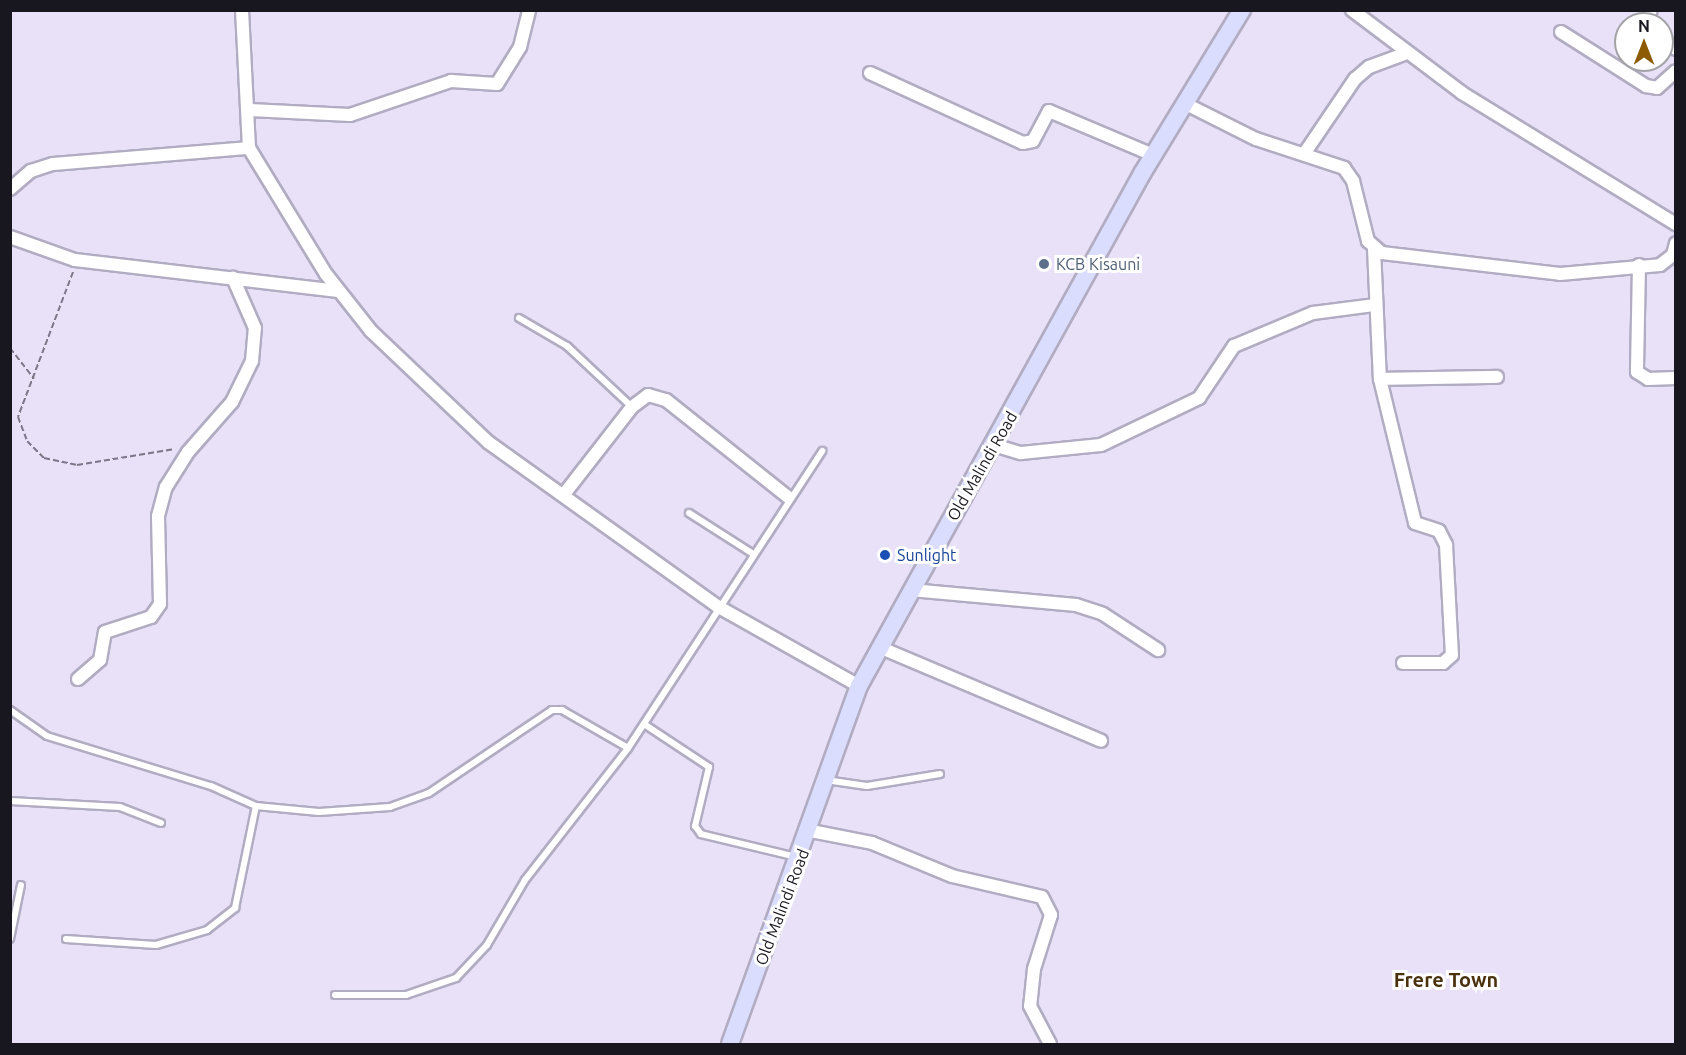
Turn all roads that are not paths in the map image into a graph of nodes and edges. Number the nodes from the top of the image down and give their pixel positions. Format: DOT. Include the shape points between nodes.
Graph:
graph roads {
  1 [pos="242,10"];
  2 [pos="529,10"];
  3 [pos="1242,10"];
  4 [pos="1352,10"];
  5 [pos="1561,32"];
  6 [pos="1407,53"];
  7 [pos="1676,71"];
  8 [pos="870,73"];
  9 [pos="1184,103"];
  10 [pos="250,110"];
  11 [pos="249,148"];
  12 [pos="1304,154"];
  13 [pos="1153,155"];
  14 [pos="10,189"];
  15 [pos="1676,224"];
  16 [pos="10,237"];
  17 [pos="1676,243"];
  18 [pos="1374,249"];
  19 [pos="1639,265"];
  20 [pos="232,278"];
  21 [pos="338,291"];
  22 [pos="1375,305"];
  23 [pos="519,318"];
  24 [pos="1497,377"];
  25 [pos="1676,378"];
  26 [pos="1380,379"];
  27 [pos="632,407"];
  28 [pos="994,445"];
  29 [pos="822,451"];
  30 [pos="565,493"];
  31 [pos="788,497"];
  32 [pos="689,513"];
  33 [pos="753,554"];
  34 [pos="911,590"];
  35 [pos="717,606"];
  36 [pos="879,647"];
  37 [pos="1158,650"];
  38 [pos="1403,663"];
  39 [pos="78,679"];
  40 [pos="859,686"];
  41 [pos="10,710"];
  42 [pos="644,724"];
  43 [pos="1101,741"];
  44 [pos="628,748"];
  45 [pos="940,774"];
  46 [pos="825,780"];
  47 [pos="10,801"];
  48 [pos="256,806"];
  49 [pos="161,823"];
  50 [pos="811,831"];
  51 [pos="800,858"];
  52 [pos="21,885"];
  53 [pos="10,939"];
  54 [pos="66,939"];
  55 [pos="335,995"];
  56 [pos="732,1044"];
  57 [pos="1050,1044"];
  1 -- 10 [label="street"];
  2 -- 10 [label="street" via="520,47 497,84 451,81 350,115"];
  3 -- 9 [label="main road, Old Malindi Road"];
  4 -- 6 [label="street"];
  5 -- 7 [label="street" via="1646,86 1657,88"];
  6 -- 12 [label="street" via="1368,67 1355,79"];
  6 -- 15 [label="street" via="1535,140"];
  8 -- 13 [label="street" via="1023,143 1033,141 1049,111"];
  9 -- 12 [label="street" via="1256,139"];
  9 -- 13 [label="main road, Old Malindi Road"];
  10 -- 11 [label="street"];
  11 -- 14 [label="street" via="53,164 31,171"];
  11 -- 21 [label="street"];
  12 -- 18 [label="street" via="1327,158 1348,173"];
  13 -- 28 [label="main road, Old Malindi Road"];
  16 -- 20 [label="street" via="75,260"];
  17 -- 19 [label="street" via="1672,255 1660,265"];
  18 -- 19 [label="street" via="1560,274"];
  18 -- 22 [label="street"];
  19 -- 25 [label="street" via="1637,372 1648,380"];
  20 -- 21 [label="street"];
  20 -- 39 [label="street" via="255,328 252,361 232,402 188,452 166,487 158,516 160,604 151,617 105,632 100,660"];
  21 -- 30 [label="street" via="371,331 474,431"];
  22 -- 26 [label="street"];
  22 -- 28 [label="street" via="1313,313 1234,346 1199,398 1101,445 1021,453"];
  23 -- 27 [label="lane" via="567,346"];
  24 -- 26 [label="street"];
  26 -- 38 [label="street" via="1415,523 1439,531 1446,544 1452,655 1443,663"];
  27 -- 30 [label="street"];
  27 -- 31 [label="street" via="648,395 666,400"];
  28 -- 34 [label="main road, Old Malindi Road"];
  29 -- 31 [label="lane"];
  30 -- 35 [label="street"];
  31 -- 33 [label="lane"];
  32 -- 33 [label="lane"];
  33 -- 35 [label="lane"];
  34 -- 36 [label="main road, Old Malindi Road"];
  34 -- 37 [label="street" via="1076,605 1103,614"];
  35 -- 40 [label="street"];
  35 -- 42 [label="lane"];
  36 -- 40 [label="main road, Old Malindi Road"];
  36 -- 43 [label="street"];
  40 -- 46 [label="main road, Old Malindi Road"];
  41 -- 48 [label="lane" via="47,736 211,786"];
  42 -- 44 [label="lane"];
  42 -- 51 [label="lane" via="709,767 695,826 701,834"];
  44 -- 48 [label="lane" via="562,710 552,710 429,793 390,807 319,812"];
  44 -- 55 [label="lane" via="525,880 487,945 456,978 406,995"];
  45 -- 46 [label="lane" via="867,786"];
  46 -- 50 [label="main road, Old Malindi Road"];
  47 -- 49 [label="lane" via="120,807"];
  48 -- 54 [label="lane" via="235,908 207,930 135,946"];
  50 -- 51 [label="main road, Old Malindi Road"];
  50 -- 57 [label="street" via="872,843 952,876 1042,897 1051,915 1034,969 1030,1006"];
  51 -- 56 [label="main road, Old Malindi Road"];
  52 -- 53 [label="lane"];
}
